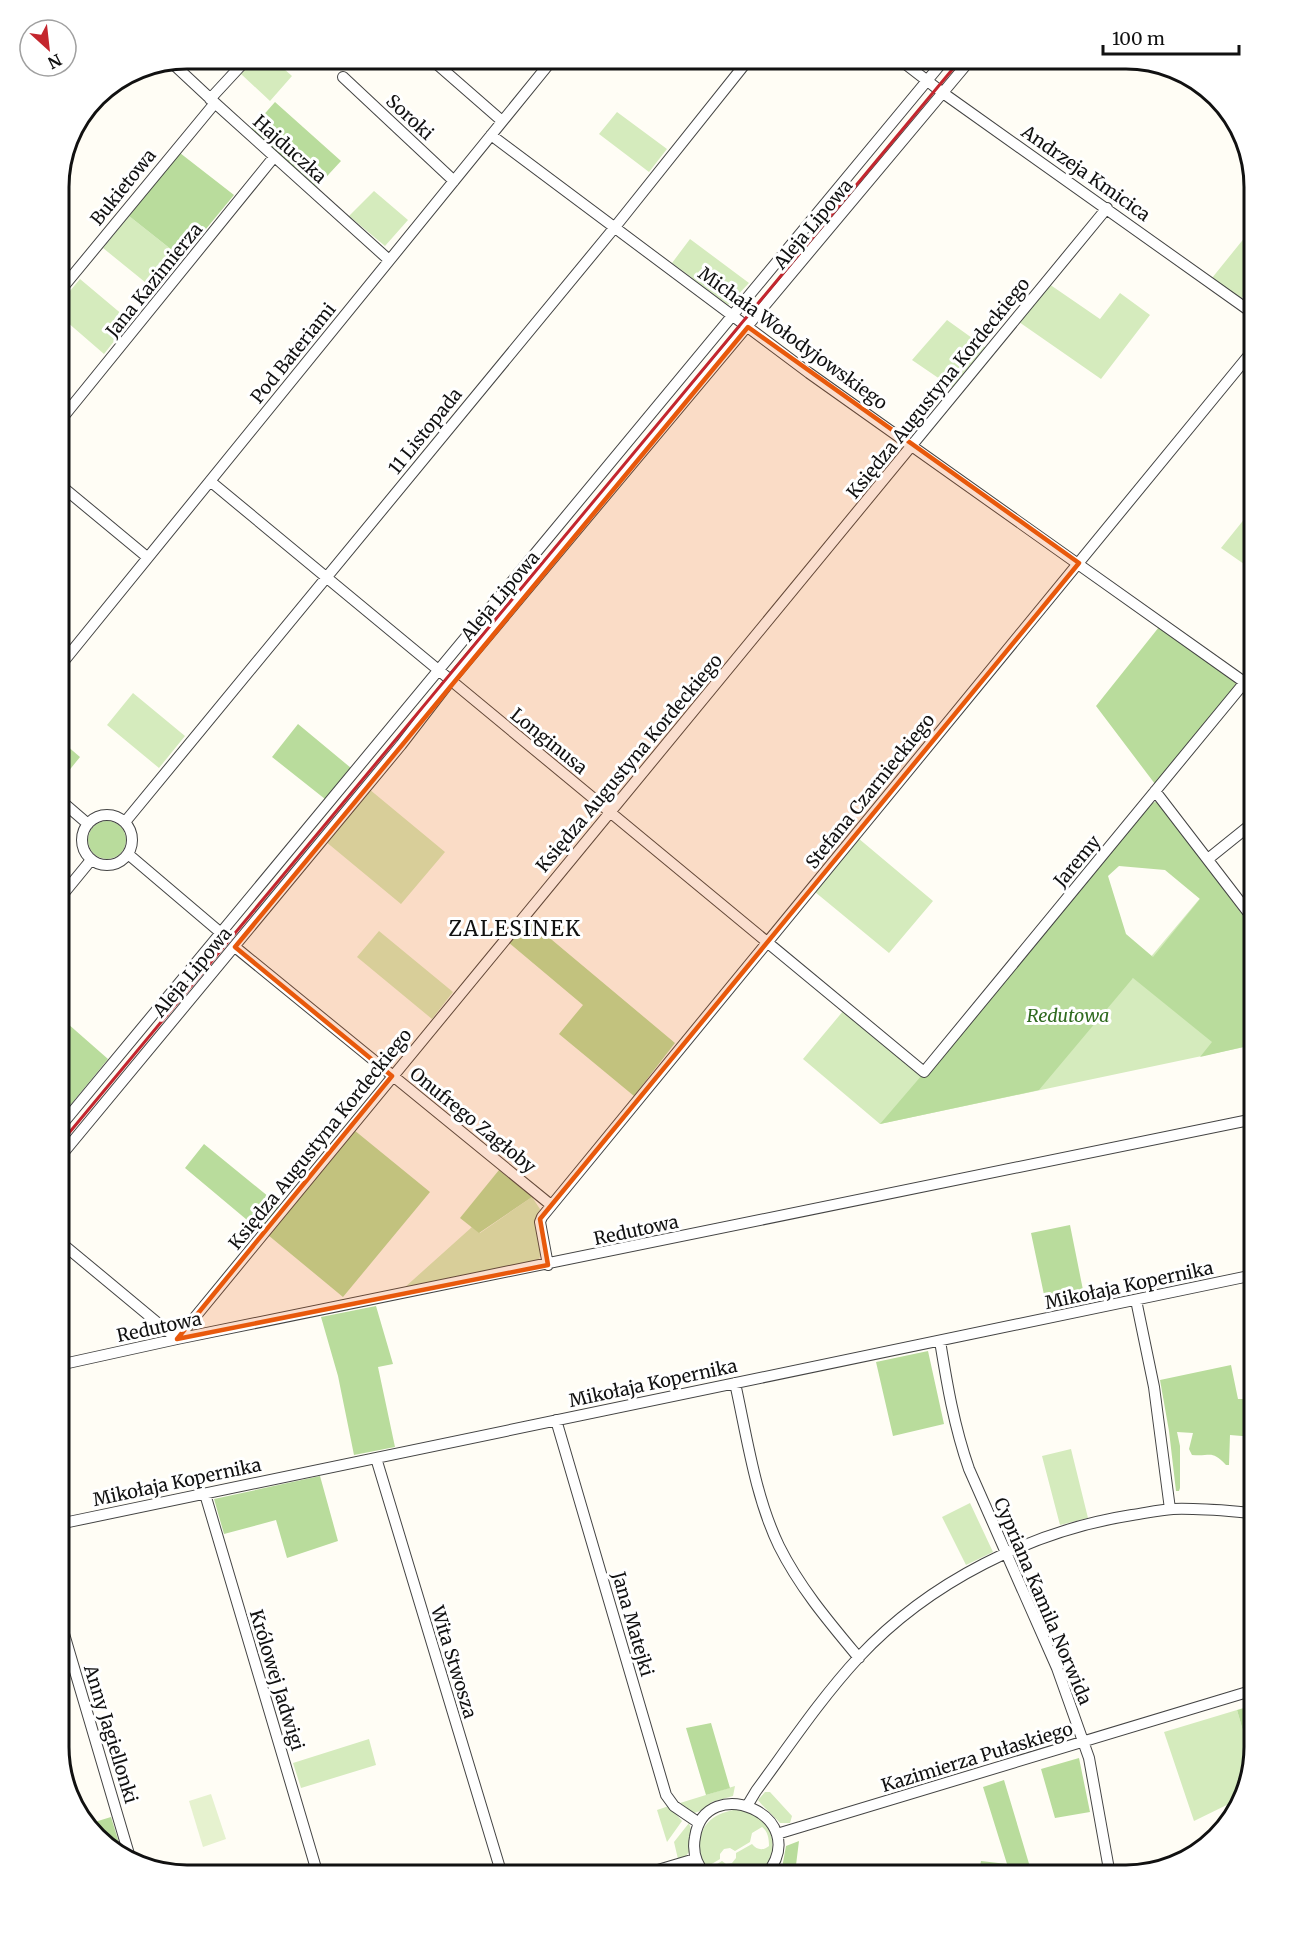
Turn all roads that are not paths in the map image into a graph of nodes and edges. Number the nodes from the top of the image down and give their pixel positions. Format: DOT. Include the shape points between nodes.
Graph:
graph roads {
  1 [pos="179,69"];
  2 [pos="239,69"];
  3 [pos="443,69"];
  4 [pos="543,69"];
  5 [pos="741,69"];
  6 [pos="913,69"];
  7 [pos="936,69"];
  8 [pos="963,69"];
  9 [pos="343,77"];
  10 [pos="927,79"];
  11 [pos="944,93"];
  12 [pos="212,101"];
  13 [pos="502,122"];
  14 [pos="491,135"];
  15 [pos="274,157"];
  16 [pos="454,181"];
  17 [pos="1107,208"];
  18 [pos="615,227"];
  19 [pos="389,260"];
  20 [pos="69,280"];
  21 [pos="1244,307"];
  22 [pos="732,314"];
  23 [pos="748,327"];
  24 [pos="1244,361"];
  25 [pos="69,410"];
  26 [pos="913,446"];
  27 [pos="210,481"];
  28 [pos="69,492"];
  29 [pos="147,557"];
  30 [pos="1079,563"];
  31 [pos="327,577"];
  32 [pos="69,654"];
  33 [pos="440,670"];
  34 [pos="451,680"];
  35 [pos="1244,682"];
  36 [pos="1244,693"];
  37 [pos="1155,791"];
  38 [pos="69,808"];
  39 [pos="610,812"];
  40 [pos="124,822"];
  41 [pos="88,824"];
  42 [pos="1244,830"];
  43 [pos="128,854"];
  44 [pos="1208,859"];
  45 [pos="91,860"];
  46 [pos="69,887"];
  47 [pos="1244,907"];
  48 [pos="221,933"];
  49 [pos="767,942"];
  50 [pos="235,947"];
  51 [pos="924,1072"];
  52 [pos="392,1076"];
  53 [pos="69,1116"];
  54 [pos="1244,1121"];
  55 [pos="69,1146"];
  56 [pos="551,1205"];
  57 [pos="69,1249"];
  58 [pos="548,1265"];
  59 [pos="1244,1277"];
  60 [pos="1136,1300"];
  61 [pos="177,1339"];
  62 [pos="940,1341"];
  63 [pos="69,1363"];
  64 [pos="735,1383"];
  65 [pos="556,1420"];
  66 [pos="376,1458"];
  67 [pos="205,1494"];
  68 [pos="1170,1509"];
  69 [pos="1244,1513"];
  70 [pos="69,1522"];
  71 [pos="1005,1554"];
  72 [pos="69,1654"];
  73 [pos="858,1658"];
  74 [pos="1244,1693"];
  75 [pos="1084,1743"];
  76 [pos="747,1806"];
  77 [pos="699,1823"];
  78 [pos="777,1834"];
  79 [pos="127,1849"];
  80 [pos="695,1859"];
  81 [pos="315,1865"];
  82 [pos="499,1865"];
  83 [pos="675,1865"];
  84 [pos="699,1865"];
  85 [pos="773,1865"];
  86 [pos="1108,1865"];
  1 -- 12 [label="street, Hajduczka"];
  2 -- 12 [label="street, Bukietowa"];
  3 -- 13 [label="street"];
  4 -- 13 [label="street, Pod Bateriami"];
  5 -- 18 [label="street, 11 Listopada"];
  6 -- 10 [label="street, Andrzeja Kmicica"];
  7 -- 10 [label="street, Aleja Lipowa"];
  8 -- 11 [label="street, Aleja Lipowa"];
  9 -- 16 [label="street, Soroki"];
  10 -- 11 [label="street, Andrzeja Kmicica"];
  10 -- 22 [label="street, Aleja Lipowa"];
  11 -- 17 [label="street, Andrzeja Kmicica"];
  11 -- 23 [label="street, Aleja Lipowa"];
  12 -- 15 [label="street, Hajduczka"];
  12 -- 20 [label="street, Bukietowa"];
  13 -- 14 [label="street, Pod Bateriami"];
  14 -- 16 [label="street, Pod Bateriami"];
  14 -- 18 [label="street, Michała Wołodyjowskiego"];
  15 -- 19 [label="street, Hajduczka"];
  15 -- 25 [label="street, Jana Kazimierza"];
  16 -- 19 [label="street, Pod Bateriami"];
  17 -- 21 [label="street, Andrzeja Kmicica"];
  17 -- 26 [label="street, Księdza Augustyna Kordeckiego"];
  18 -- 22 [label="street, Michała Wołodyjowskiego"];
  18 -- 31 [label="street, 11 Listopada"];
  19 -- 27 [label="street, Pod Bateriami"];
  22 -- 23 [label="street, Michała Wołodyjowskiego"];
  22 -- 33 [label="street, Aleja Lipowa"];
  23 -- 26 [label="street, Michała Wołodyjowskiego"];
  23 -- 34 [label="street, Aleja Lipowa"];
  24 -- 30 [label="street, Stefana Czarnieckiego"];
  26 -- 30 [label="street, Michała Wołodyjowskiego"];
  26 -- 39 [label="street, Księdza Augustyna Kordeckiego"];
  27 -- 29 [label="street, Pod Bateriami"];
  27 -- 31 [label="street, Longinusa"];
  28 -- 29 [label="street"];
  29 -- 32 [label="street, Pod Bateriami"];
  30 -- 35 [label="street, Michała Wołodyjowskiego"];
  30 -- 49 [label="street, Stefana Czarnieckiego"];
  31 -- 33 [label="street, Longinusa"];
  31 -- 40 [label="street, 11 Listopada"];
  33 -- 34 [label="street, Longinusa"];
  33 -- 48 [label="street, Aleja Lipowa"];
  34 -- 39 [label="street, Longinusa"];
  34 -- 50 [label="street, Aleja Lipowa"];
  36 -- 37 [label="street, Jaremy"];
  37 -- 44 [label="street"];
  37 -- 51 [label="street, Jaremy"];
  38 -- 41 [label="street"];
  39 -- 49 [label="street, Longinusa"];
  39 -- 52 [label="street, Księdza Augustyna Kordeckiego"];
  40 -- 41 [label="street" via="110,815"];
  40 -- 43 [label="street" via="132,843"];
  41 -- 45 [label="street" via="82,844"];
  42 -- 44 [label="street"];
  43 -- 45 [label="street" via="111,865"];
  43 -- 48 [label="street"];
  44 -- 47 [label="street"];
  45 -- 46 [label="street"];
  48 -- 53 [label="street, Aleja Lipowa"];
  49 -- 51 [label="street, Longinusa"];
  49 -- 56 [label="street, Stefana Czarnieckiego"];
  50 -- 52 [label="street, Onufrego Zagłoby"];
  50 -- 55 [label="street, Aleja Lipowa"];
  52 -- 56 [label="street, Onufrego Zagłoby"];
  52 -- 61 [label="street, Księdza Augustyna Kordeckiego"];
  54 -- 58 [label="street, Redutowa"];
  56 -- 58 [label="street, Stefana Czarnieckiego" via="540,1222"];
  57 -- 61 [label="street"];
  58 -- 61 [label="street, Redutowa"];
  59 -- 60 [label="street, Mikołaja Kopernika"];
  60 -- 62 [label="street, Mikołaja Kopernika"];
  60 -- 68 [label="street" via="1154,1387"];
  61 -- 63 [label="street, Redutowa"];
  62 -- 64 [label="street, Mikołaja Kopernika"];
  62 -- 71 [label="street, Cypriana Kamila Norwida" via="958,1437"];
  64 -- 65 [label="street, Mikołaja Kopernika"];
  64 -- 73 [label="street" via="760,1491 778,1544 816,1607"];
  65 -- 66 [label="street, Mikołaja Kopernika"];
  65 -- 77 [label="street, Jana Matejki" via="666,1795 674,1806"];
  66 -- 67 [label="street, Mikołaja Kopernika"];
  66 -- 82 [label="street, Wita Stwosza"];
  67 -- 70 [label="street, Mikołaja Kopernika"];
  67 -- 81 [label="street, Królowej Jadwigi"];
  68 -- 69 [label="street"];
  68 -- 71 [label="street" via="1089,1523"];
  71 -- 73 [label="street" via="915,1605"];
  71 -- 75 [label="street, Cypriana Kamila Norwida" via="1057,1668"];
  72 -- 79 [label="street, Anny Jagiellonki"];
  73 -- 76 [label="street"];
  74 -- 75 [label="street, Kazimierza Pułaskiego"];
  75 -- 78 [label="street, Kazimierza Pułaskiego"];
  75 -- 86 [label="street, Cypriana Kamila Norwida"];
  76 -- 77 [label="street" via="721,1806"];
  76 -- 78 [label="street" via="770,1820"];
  77 -- 80 [label="street"];
  78 -- 85 [label="street"];
  80 -- 83 [label="street"];
  80 -- 84 [label="street"];
}
